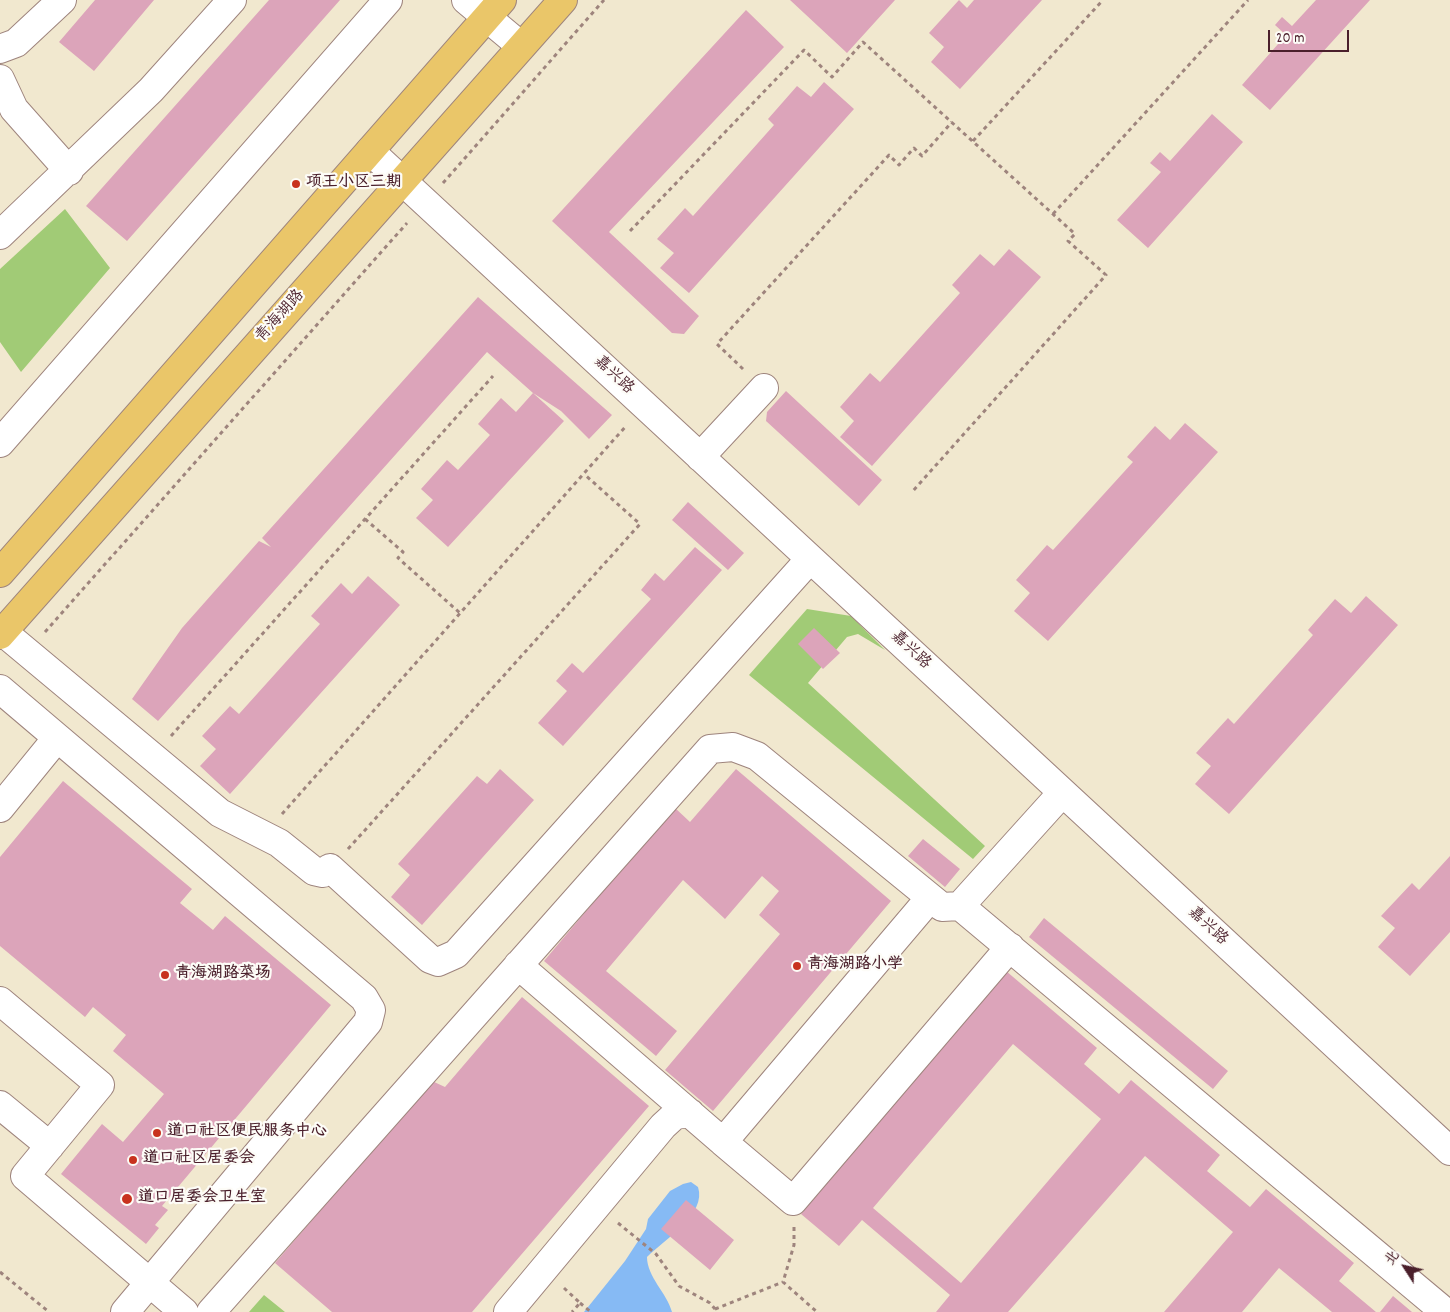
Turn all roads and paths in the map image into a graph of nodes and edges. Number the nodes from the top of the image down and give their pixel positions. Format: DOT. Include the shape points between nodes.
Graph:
graph roads {
  1 [pos="62,0"];
  2 [pos="232,0"];
  3 [pos="388,0"];
  4 [pos="466,0"];
  5 [pos="563,0"];
  6 [pos="604,0"];
  7 [pos="1102,0"];
  8 [pos="1248,0"];
  9 [pos="494,8"];
  10 [pos="522,46"];
  11 [pos="0,50"];
  12 [pos="0,79"];
  13 [pos="952,122"];
  14 [pos="973,142"];
  15 [pos="370,152"];
  16 [pos="69,171"];
  17 [pos="402,181"];
  18 [pos="425,203"];
  19 [pos="1052,214"];
  20 [pos="630,231"];
  21 [pos="0,235"];
  22 [pos="493,376"];
  23 [pos="764,388"];
  24 [pos="644,406"];
  25 [pos="0,443"];
  26 [pos="700,457"];
  27 [pos="584,474"];
  28 [pos="912,492"];
  29 [pos="365,519"];
  30 [pos="810,559"];
  31 [pos="0,573"];
  32 [pos="460,614"];
  33 [pos="2,634"];
  34 [pos="27,652"];
  35 [pos="0,689"];
  36 [pos="57,738"];
  37 [pos="153,757"];
  38 [pos="1062,793"];
  39 [pos="0,808"];
  40 [pos="264,835"];
  41 [pos="330,868"];
  42 [pos="930,898"];
  43 [pos="960,906"];
  44 [pos="1010,947"];
  45 [pos="518,965"];
  46 [pos="0,1001"];
  47 [pos="0,1105"];
  48 [pos="690,1113"];
  49 [pos="723,1142"];
  50 [pos="50,1146"];
  51 [pos="1450,1151"];
  52 [pos="793,1201"];
  53 [pos="626,1230"];
  54 [pos="0,1272"];
  55 [pos="783,1282"];
  56 [pos="149,1283"];
  57 [pos="580,1303"];
  58 [pos="714,1311"];
  59 [pos="49,1312"];
  60 [pos="125,1312"];
  61 [pos="184,1312"];
  62 [pos="211,1312"];
  63 [pos="508,1312"];
  64 [pos="591,1312"];
  65 [pos="817,1312"];
  66 [pos="1445,1312"];
  1 -- 11 [label="street" via="16,43"];
  2 -- 16 [label="street" via="151,90"];
  3 -- 25 [label="street"];
  4 -- 9 [label="street"];
  5 -- 10 [label="main road, 青海湖路"];
  6 -- 18 [label="path"];
  7 -- 14 [label="path"];
  8 -- 19 [label="path"];
  9 -- 10 [label="street"];
  9 -- 15 [label="main road"];
  10 -- 17 [label="main road, 青海湖路"];
  12 -- 16 [label="street" via="14,109"];
  13 -- 14 [label="path"];
  13 -- 20 [label="path" via="863,42 832,76 804,50"];
  13 -- 23 [label="path" via="922,156 914,148 899,165 889,155 717,344"];
  14 -- 19 [label="path"];
  15 -- 17 [label="street, 嘉兴路"];
  15 -- 31 [label="main road"];
  16 -- 21 [label="street"];
  17 -- 18 [label="street, 嘉兴路"];
  17 -- 33 [label="main road, 青海湖路"];
  18 -- 24 [label="street, 嘉兴路"];
  18 -- 34 [label="path"];
  19 -- 28 [label="path" via="1075,234 1068,241 1106,275"];
  22 -- 29 [label="path"];
  23 -- 26 [label="street"];
  24 -- 26 [label="street, 嘉兴路"];
  24 -- 27 [label="path"];
  26 -- 30 [label="street, 嘉兴路"];
  27 -- 32 [label="path"];
  27 -- 41 [label="path" via="640,524"];
  29 -- 32 [label="path" via="403,552 398,558"];
  29 -- 37 [label="path"];
  30 -- 38 [label="street, 嘉兴路"];
  30 -- 41 [label="street" via="456,954 438,962 430,959"];
  32 -- 40 [label="path"];
  33 -- 34 [label="street"];
  34 -- 37 [label="street"];
  35 -- 36 [label="street"];
  36 -- 39 [label="street"];
  36 -- 56 [label="street" via="364,998 372,1010 368,1022"];
  37 -- 40 [label="street" via="220,813"];
  38 -- 43 [label="street"];
  38 -- 51 [label="street, 嘉兴路"];
  40 -- 41 [label="street" via="314,872 323,873"];
  42 -- 43 [label="street" via="942,908"];
  42 -- 45 [label="street" via="757,756 733,747 710,749"];
  42 -- 49 [label="street"];
  43 -- 44 [label="street"];
  44 -- 52 [label="street"];
  44 -- 66 [label="street"];
  45 -- 48 [label="street"];
  45 -- 62 [label="street"];
  46 -- 50 [label="street" via="100,1084"];
  47 -- 50 [label="street"];
  48 -- 49 [label="street"];
  48 -- 63 [label="street" via="675,1115 663,1126"];
  49 -- 52 [label="street"];
  50 -- 56 [label="street" via="25,1176"];
  52 -- 55 [label="path" via="794,1245"];
  53 -- 58 [label="path" via="656,1254 679,1286 710,1303"];
  54 -- 59 [label="path"];
  55 -- 58 [label="path"];
  55 -- 65 [label="path"];
  56 -- 60 [label="street"];
  56 -- 61 [label="street"];
  57 -- 64 [label="path"];
}
